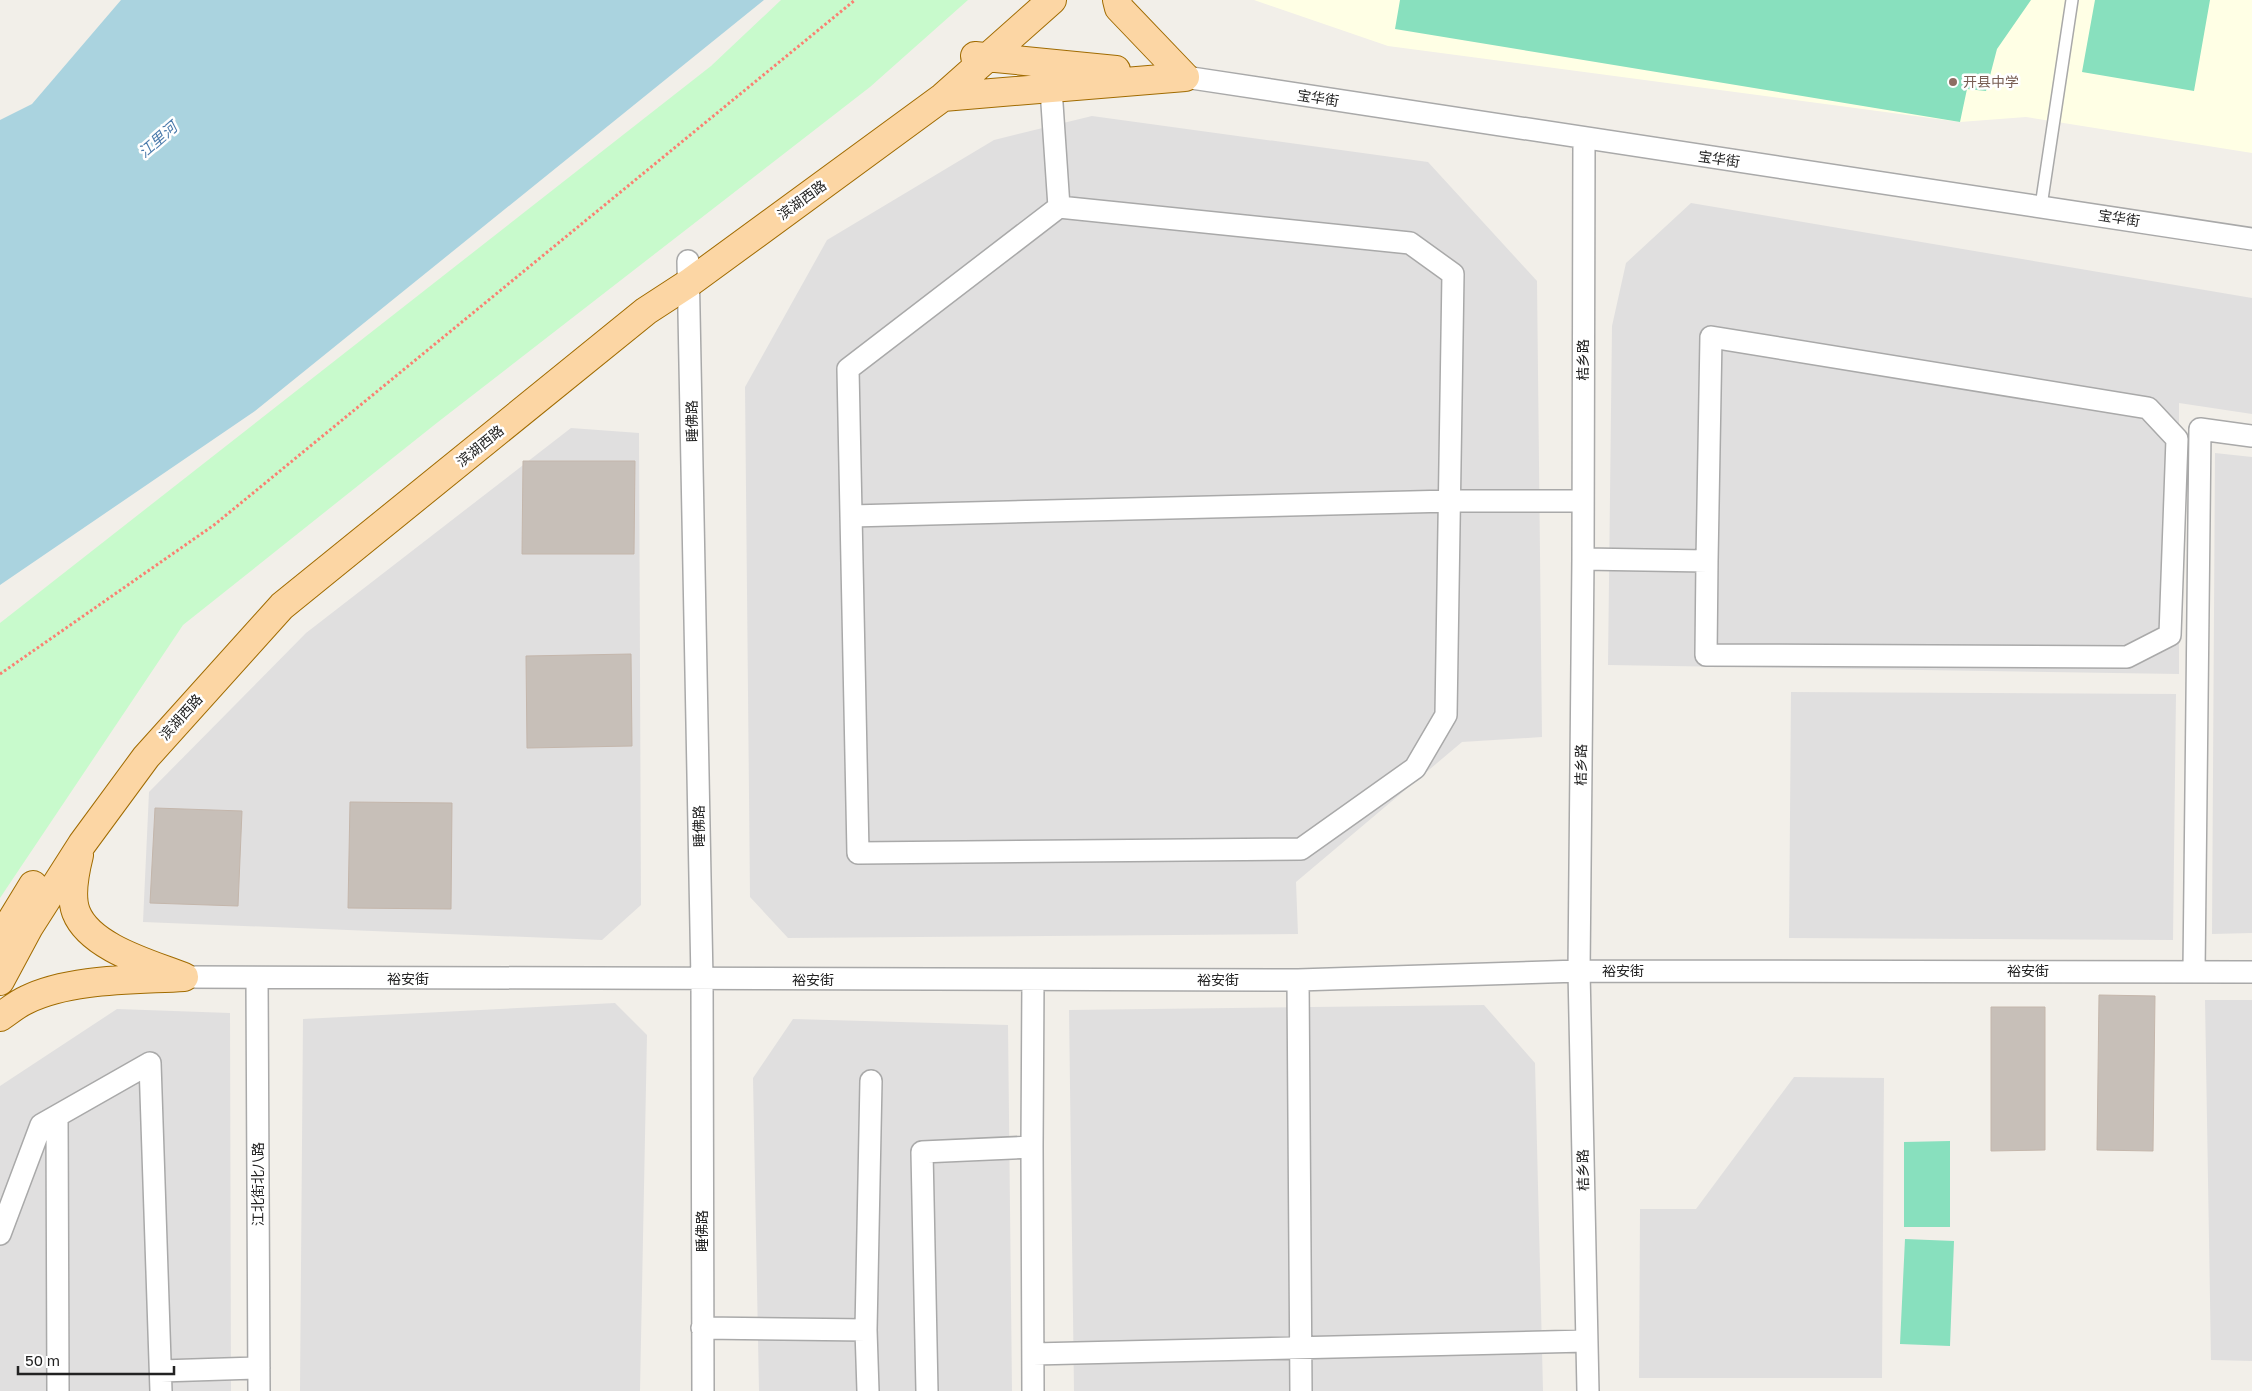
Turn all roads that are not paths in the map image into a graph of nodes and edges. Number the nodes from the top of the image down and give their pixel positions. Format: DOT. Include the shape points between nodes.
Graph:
graph roads {
  1 [pos="1027,0"];
  2 [pos="1052,0"];
  3 [pos="1118,0"];
  4 [pos="1139,0"];
  5 [pos="2072,0"];
  6 [pos="976,56"];
  7 [pos="1185,78"];
  8 [pos="1051,88"];
  9 [pos="943,97"];
  10 [pos="1584,139"];
  11 [pos="2041,206"];
  12 [pos="1059,207"];
  13 [pos="2252,239"];
  14 [pos="688,272"];
  15 [pos="2252,436"];
  16 [pos="1450,501"];
  17 [pos="1583,501"];
  18 [pos="851,516"];
  19 [pos="1583,559"];
  20 [pos="1707,561"];
  21 [pos="82,844"];
  22 [pos="0,939"];
  23 [pos="1579,971"];
  24 [pos="2194,972"];
  25 [pos="2252,972"];
  26 [pos="184,977"];
  27 [pos="257,978"];
  28 [pos="702,980"];
  29 [pos="1033,980"];
  30 [pos="1298,980"];
  31 [pos="0,981"];
  32 [pos="0,1017"];
  33 [pos="871,1081"];
  34 [pos="57,1116"];
  35 [pos="1032,1147"];
  36 [pos="0,1234"];
  37 [pos="702,1328"];
  38 [pos="866,1330"];
  39 [pos="1586,1341"];
  40 [pos="1300,1348"];
  41 [pos="1033,1354"];
  42 [pos="259,1368"];
  43 [pos="161,1381"];
  44 [pos="58,1391"];
  45 [pos="259,1391"];
  46 [pos="703,1391"];
  47 [pos="868,1391"];
  48 [pos="927,1391"];
  49 [pos="1033,1391"];
  50 [pos="1301,1391"];
  51 [pos="1588,1391"];
  1 -- 6 [label="main road, 滨湖西路"];
  2 -- 6 [label="main road, 滨湖西路"];
  3 -- 7 [label="main road" via="1119,8"];
  4 -- 7 [label="main road"];
  5 -- 11 [label="lane"];
  6 -- 7 [label="main road"];
  6 -- 9 [label="main road, 滨湖西路"];
  6 -- 14 [label="main road, 滨湖西路" via="933,84"];
  7 -- 8 [label="main road"];
  7 -- 10 [label="street, 宝华街"];
  8 -- 9 [label="main road"];
  8 -- 12 [label="street"];
  9 -- 14 [label="main road, 滨湖西路"];
  10 -- 11 [label="street, 宝华街"];
  10 -- 17 [label="street, 桔乡路"];
  11 -- 13 [label="street, 宝华街"];
  12 -- 16 [label="street" via="1410,242 1453,274"];
  12 -- 18 [label="street" via="848,369"];
  14 -- 21 [label="main road, 滨湖西路" via="646,311 282,606 146,757"];
  14 -- 22 [label="main road, 滨湖西路" via="636,298 270,594 134,744 68,830"];
  14 -- 28 [label="street, 睡佛路"];
  15 -- 24 [label="street" via="2200,429"];
  16 -- 17 [label="street"];
  16 -- 18 [label="street"];
  16 -- 18 [label="street" via="1446,715 1414,768 1301,849 858,853"];
  17 -- 19 [label="street, 桔乡路"];
  19 -- 20 [label="street"];
  19 -- 23 [label="street, 桔乡路"];
  20 -- 20 [label="street" via="1706,655 2127,657 2170,635 2177,439 2148,408 1711,337"];
  21 -- 26 [label="main road" via="73,881 76,912 89,931 109,947"];
  21 -- 31 [label="main road, 滨湖西路" via="28,927"];
  23 -- 24 [label="street, 裕安街"];
  23 -- 30 [label="street, 裕安街"];
  23 -- 39 [label="street, 桔乡路"];
  24 -- 25 [label="street, 裕安街"];
  26 -- 27 [label="street, 裕安街"];
  26 -- 32 [label="main road" via="98,982 64,988 27,1000"];
  27 -- 28 [label="street, 裕安街"];
  27 -- 42 [label="street, 江北街北八路"];
  28 -- 29 [label="street, 裕安街"];
  28 -- 37 [label="street, 睡佛路"];
  29 -- 30 [label="street, 裕安街"];
  29 -- 35 [label="street"];
  30 -- 40 [label="street"];
  33 -- 38 [label="street"];
  34 -- 36 [label="street" via="41,1125"];
  34 -- 43 [label="street" via="150,1063"];
  34 -- 44 [label="street"];
  35 -- 41 [label="street"];
  35 -- 48 [label="street" via="922,1152"];
  37 -- 38 [label="street"];
  37 -- 46 [label="street, 睡佛路"];
  38 -- 47 [label="street"];
  39 -- 40 [label="street"];
  39 -- 51 [label="street, 桔乡路"];
  40 -- 41 [label="street"];
  40 -- 50 [label="street"];
  41 -- 49 [label="street"];
  42 -- 43 [label="street"];
  42 -- 45 [label="street, 江北街北八路"];
}
